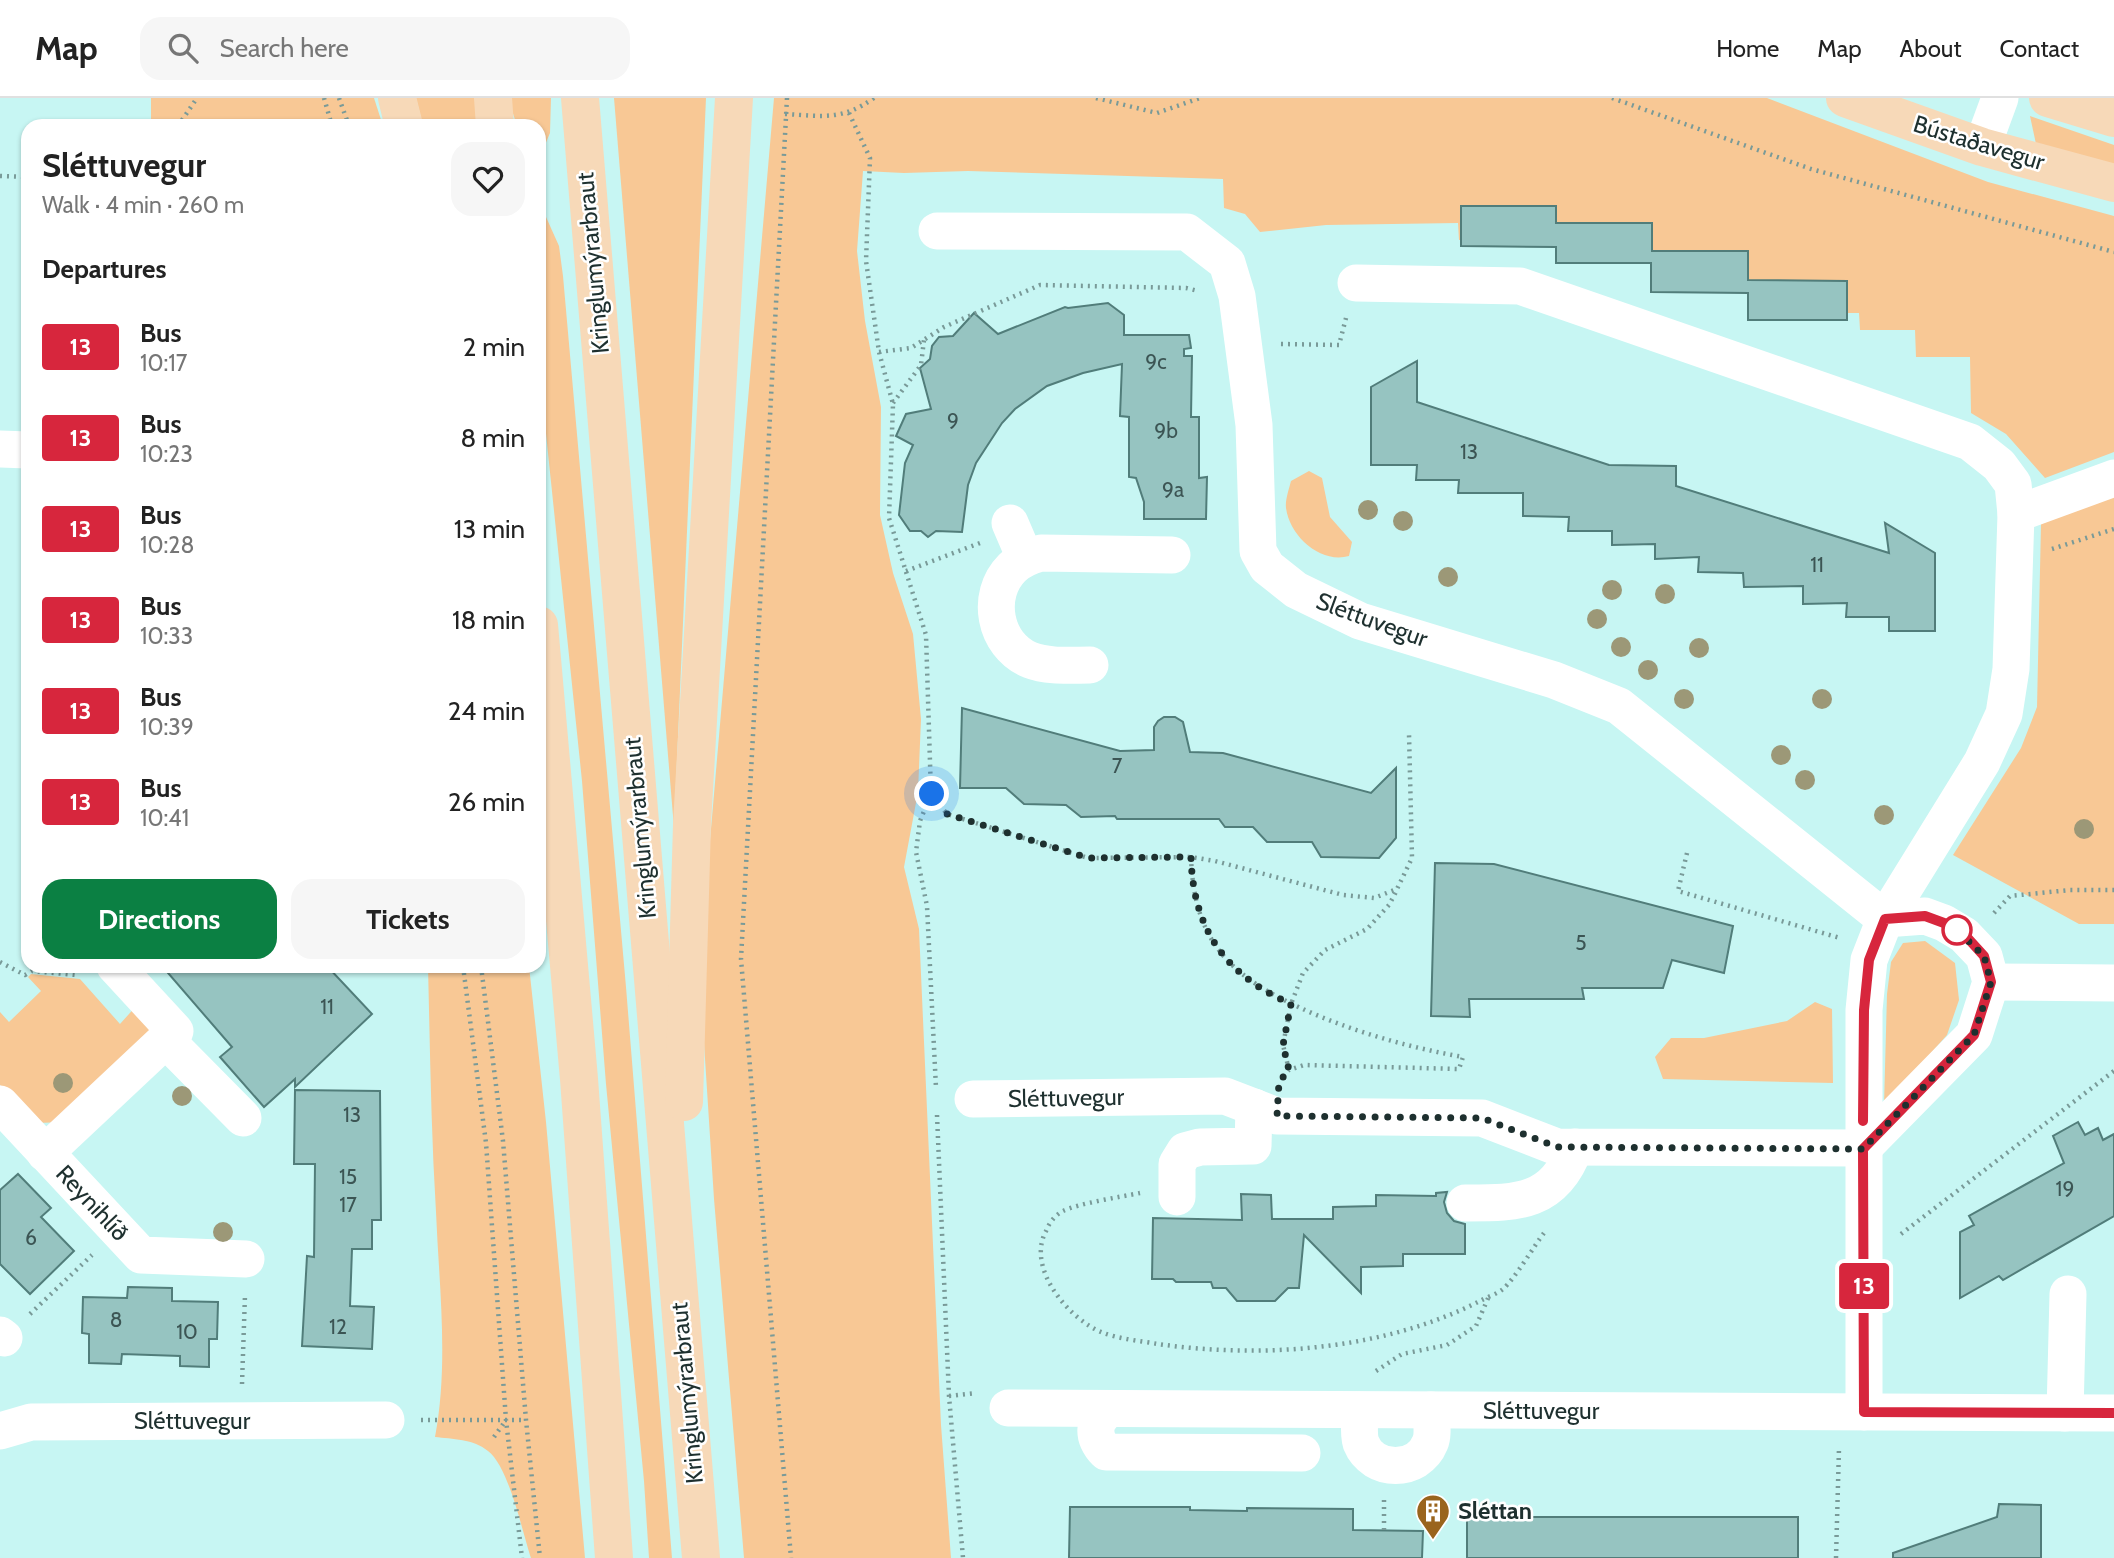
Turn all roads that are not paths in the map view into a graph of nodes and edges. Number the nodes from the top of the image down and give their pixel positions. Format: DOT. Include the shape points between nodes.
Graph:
graph roads {
  1 [pos="397,98"];
  2 [pos="493,98"];
  3 [pos="580,98"];
  4 [pos="734,98"];
  5 [pos="1845,98"];
  6 [pos="2000,98"];
  7 [pos="2048,98"];
  8 [pos="2114,118"];
  9 [pos="402,119"];
  10 [pos="494,119"];
  11 [pos="1982,147"];
  12 [pos="2114,183"];
  13 [pos="937,231"];
  14 [pos="1356,283"];
  15 [pos="0,449"];
  16 [pos="21,450"];
  17 [pos="2114,478"];
  18 [pos="2016,514"];
  19 [pos="1172,555"];
  20 [pos="1090,665"];
  21 [pos="546,704"];
  22 [pos="1885,919"];
  23 [pos="546,931"];
  24 [pos="121,973"];
  25 [pos="1991,982"];
  26 [pos="2114,983"];
  27 [pos="166,1040"];
  28 [pos="579,1079"];
  29 [pos="973,1099"];
  30 [pos="0,1104"];
  31 [pos="1265,1112"];
  32 [pos="243,1118"];
  33 [pos="1575,1147"];
  34 [pos="1863,1149"];
  35 [pos="46,1153"];
  36 [pos="1177,1191"];
  37 [pos="1465,1203"];
  38 [pos="246,1259"];
  39 [pos="2068,1294"];
  40 [pos="679,1296"];
  41 [pos="1008,1408"];
  42 [pos="1109,1409"];
  43 [pos="1360,1410"];
  44 [pos="1431,1410"];
  45 [pos="1852,1412"];
  46 [pos="2066,1413"];
  47 [pos="2114,1413"];
  48 [pos="386,1420"];
  49 [pos="0,1430"];
  50 [pos="1302,1453"];
  51 [pos="614,1558"];
  52 [pos="701,1558"];
  1 -- 9 [label="main road"];
  2 -- 10 [label="main road"];
  3 -- 40 [label="main road, Kringlumýrarbraut"];
  4 -- 40 [label="main road" via="692,824"];
  5 -- 11 [label="main road, Bústaðavegur"];
  6 -- 11 [label="street"];
  7 -- 8 [label="main road"];
  11 -- 12 [label="main road, Bústaðavegur"];
  13 -- 22 [label="street, Sléttuvegur" via="1187,232 1227,263 1237,296 1254,425 1258,551 1267,567 1296,590 1360,621 1554,680 1619,706"];
  14 -- 18 [label="street" via="1520,286 1970,442 2014,484"];
  15 -- 16 [label="street"];
  17 -- 18 [label="street"];
  18 -- 22 [label="street" via="2011,669 2004,714 1982,762"];
  19 -- 20 [label="street" via="1041,552 1016,537 1012,568 997,598 999,629 1028,660"];
  21 -- 28 [label="main road"];
  22 -- 25 [label="street" via="1925,916 1964,934 1984,956"];
  22 -- 34 [label="street" via="1869,960 1866,985"];
  23 -- 28 [label="main road"];
  24 -- 27 [label="street" via="175,1031"];
  25 -- 26 [label="street"];
  25 -- 34 [label="street" via="1974,1035"];
  27 -- 32 [label="street"];
  27 -- 35 [label="street"];
  28 -- 51 [label="main road"];
  29 -- 31 [label="street, Sléttuvegur" via="1225,1096"];
  30 -- 35 [label="street, Reynihlíð"];
  31 -- 33 [label="street, Sléttuvegur" via="1482,1118 1557,1147"];
  31 -- 36 [label="street" via="1254,1146 1185,1151 1177,1164"];
  33 -- 34 [label="street, Sléttuvegur"];
  33 -- 37 [label="street" via="1569,1164 1545,1191 1512,1203"];
  34 -- 45 [label="street"];
  35 -- 38 [label="street, Reynihlíð" via="141,1255"];
  39 -- 46 [label="street"];
  40 -- 52 [label="main road, Kringlumýrarbraut"];
  41 -- 42 [label="street, Sléttuvegur"];
  42 -- 43 [label="street, Sléttuvegur"];
  42 -- 50 [label="street" via="1101,1415 1095,1433 1105,1452"];
  43 -- 44 [label="street, Sléttuvegur"];
  43 -- 44 [label="street" via="1360,1440 1365,1451 1395,1466 1426,1451 1432,1440"];
  44 -- 45 [label="street, Sléttuvegur"];
  45 -- 46 [label="street, Sléttuvegur"];
  46 -- 47 [label="street, Sléttuvegur"];
  48 -- 49 [label="street, Sléttuvegur" via="31,1422"];
}
